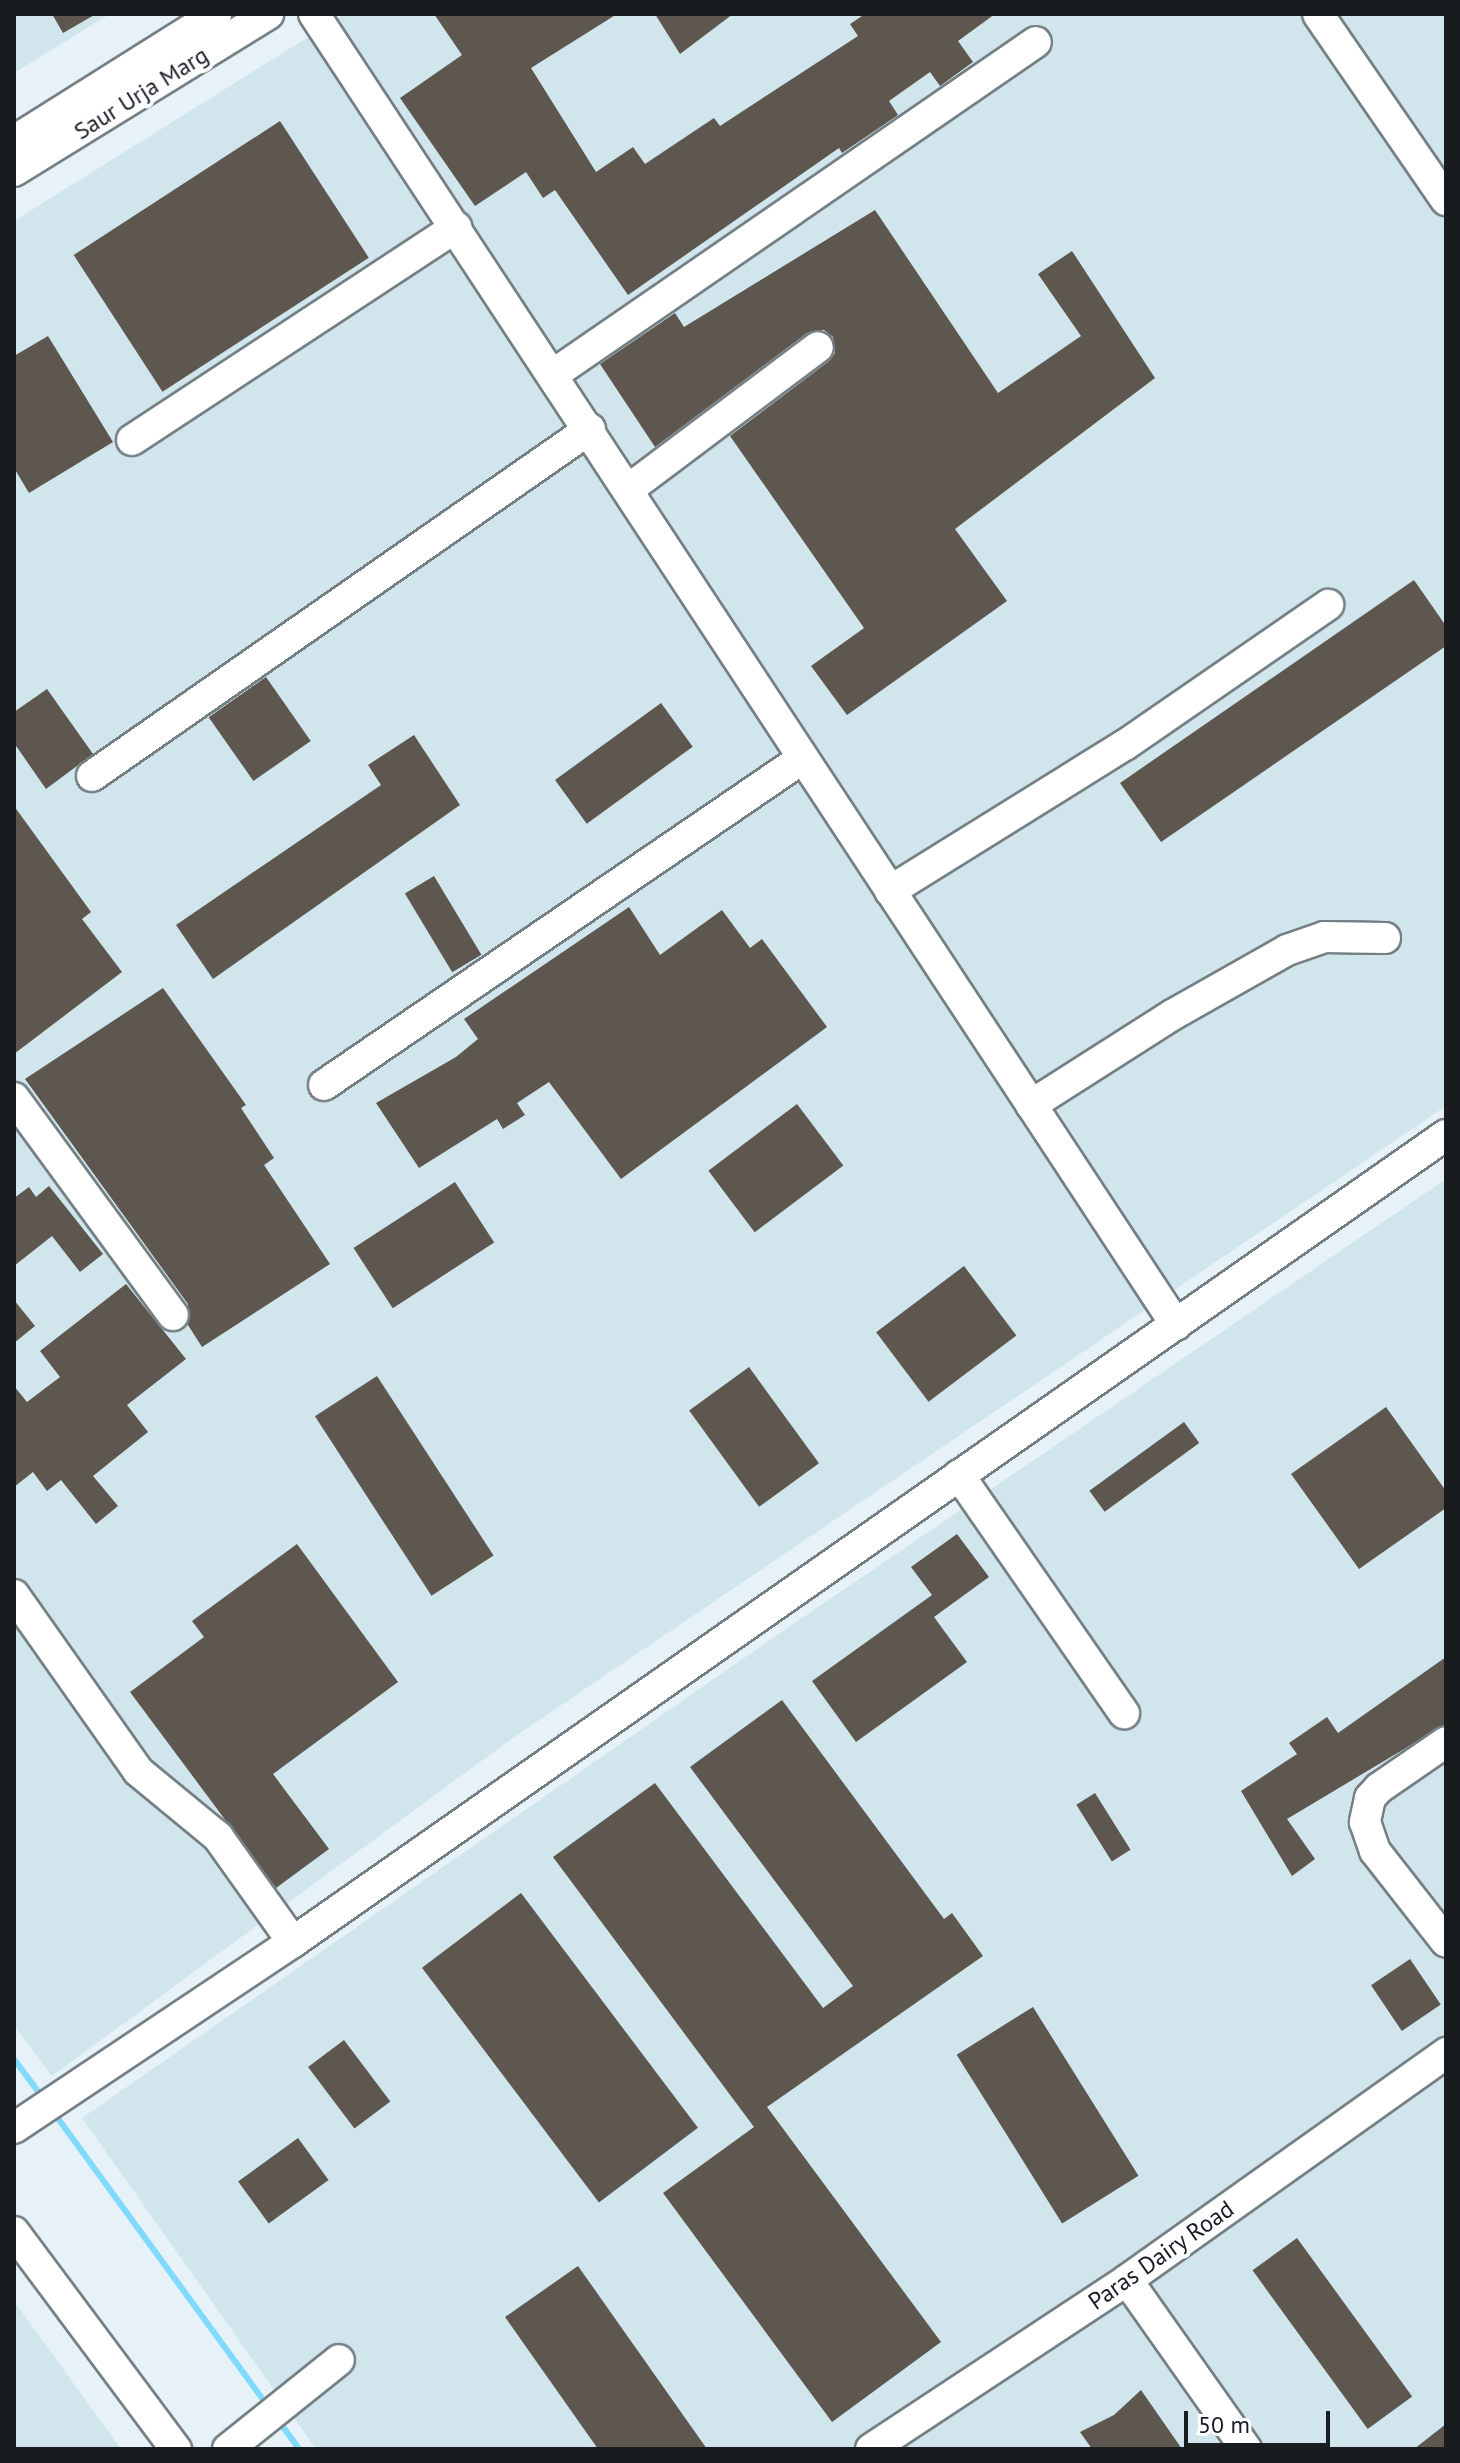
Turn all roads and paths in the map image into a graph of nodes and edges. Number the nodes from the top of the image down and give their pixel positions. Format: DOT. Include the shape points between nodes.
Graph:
graph roads {
  1 [pos="216,14"];
  2 [pos="268,14"];
  3 [pos="314,14"];
  4 [pos="1318,14"];
  5 [pos="1036,42"];
  6 [pos="14,141"];
  7 [pos="14,171"];
  8 [pos="1446,200"];
  9 [pos="456,227"];
  10 [pos="818,347"];
  11 [pos="554,374"];
  12 [pos="590,429"];
  13 [pos="132,440"];
  14 [pos="629,489"];
  15 [pos="1328,605"];
  16 [pos="803,758"];
  17 [pos="92,776"];
  18 [pos="890,891"];
  19 [pos="1385,938"];
  20 [pos="324,1085"];
  21 [pos="14,1098"];
  22 [pos="1031,1105"];
  23 [pos="1446,1135"];
  24 [pos="173,1315"];
  25 [pos="1176,1325"];
  26 [pos="959,1475"];
  27 [pos="14,1595"];
  28 [pos="1124,1713"];
  29 [pos="1446,1742"];
  30 [pos="293,1942"];
  31 [pos="1446,1942"];
  32 [pos="1446,2053"];
  33 [pos="18,2126"];
  34 [pos="14,2232"];
  35 [pos="1127,2280"];
  36 [pos="339,2360"];
  37 [pos="238,2440"];
  38 [pos="176,2449"];
  39 [pos="871,2449"];
  40 [pos="1246,2449"];
  1 -- 6 [label="street, Saur Urja Marg"];
  2 -- 7 [label="street, Saur Urja Marg"];
  3 -- 9 [label="street"];
  4 -- 8 [label="street"];
  5 -- 11 [label="street"];
  9 -- 11 [label="street"];
  9 -- 13 [label="street"];
  10 -- 14 [label="street"];
  11 -- 12 [label="street"];
  12 -- 14 [label="street"];
  12 -- 17 [label="street"];
  14 -- 16 [label="street"];
  15 -- 18 [label="street" via="1125,745"];
  16 -- 18 [label="street"];
  16 -- 20 [label="street"];
  18 -- 22 [label="street"];
  19 -- 22 [label="street" via="1324,937 1287,950"];
  21 -- 24 [label="street"];
  22 -- 25 [label="street"];
  23 -- 25 [label="street"];
  25 -- 26 [label="street"];
  26 -- 28 [label="street"];
  26 -- 30 [label="street"];
  27 -- 30 [label="street" via="138,1771 218,1837"];
  29 -- 31 [label="street" via="1379,1788 1370,1798 1365,1822 1375,1851"];
  30 -- 33 [label="street"];
  32 -- 35 [label="street, Paras Dairy Road"];
  34 -- 38 [label="street"];
  35 -- 39 [label="street, Paras Dairy Road"];
  35 -- 40 [label="street"];
  36 -- 37 [label="street"];
}
